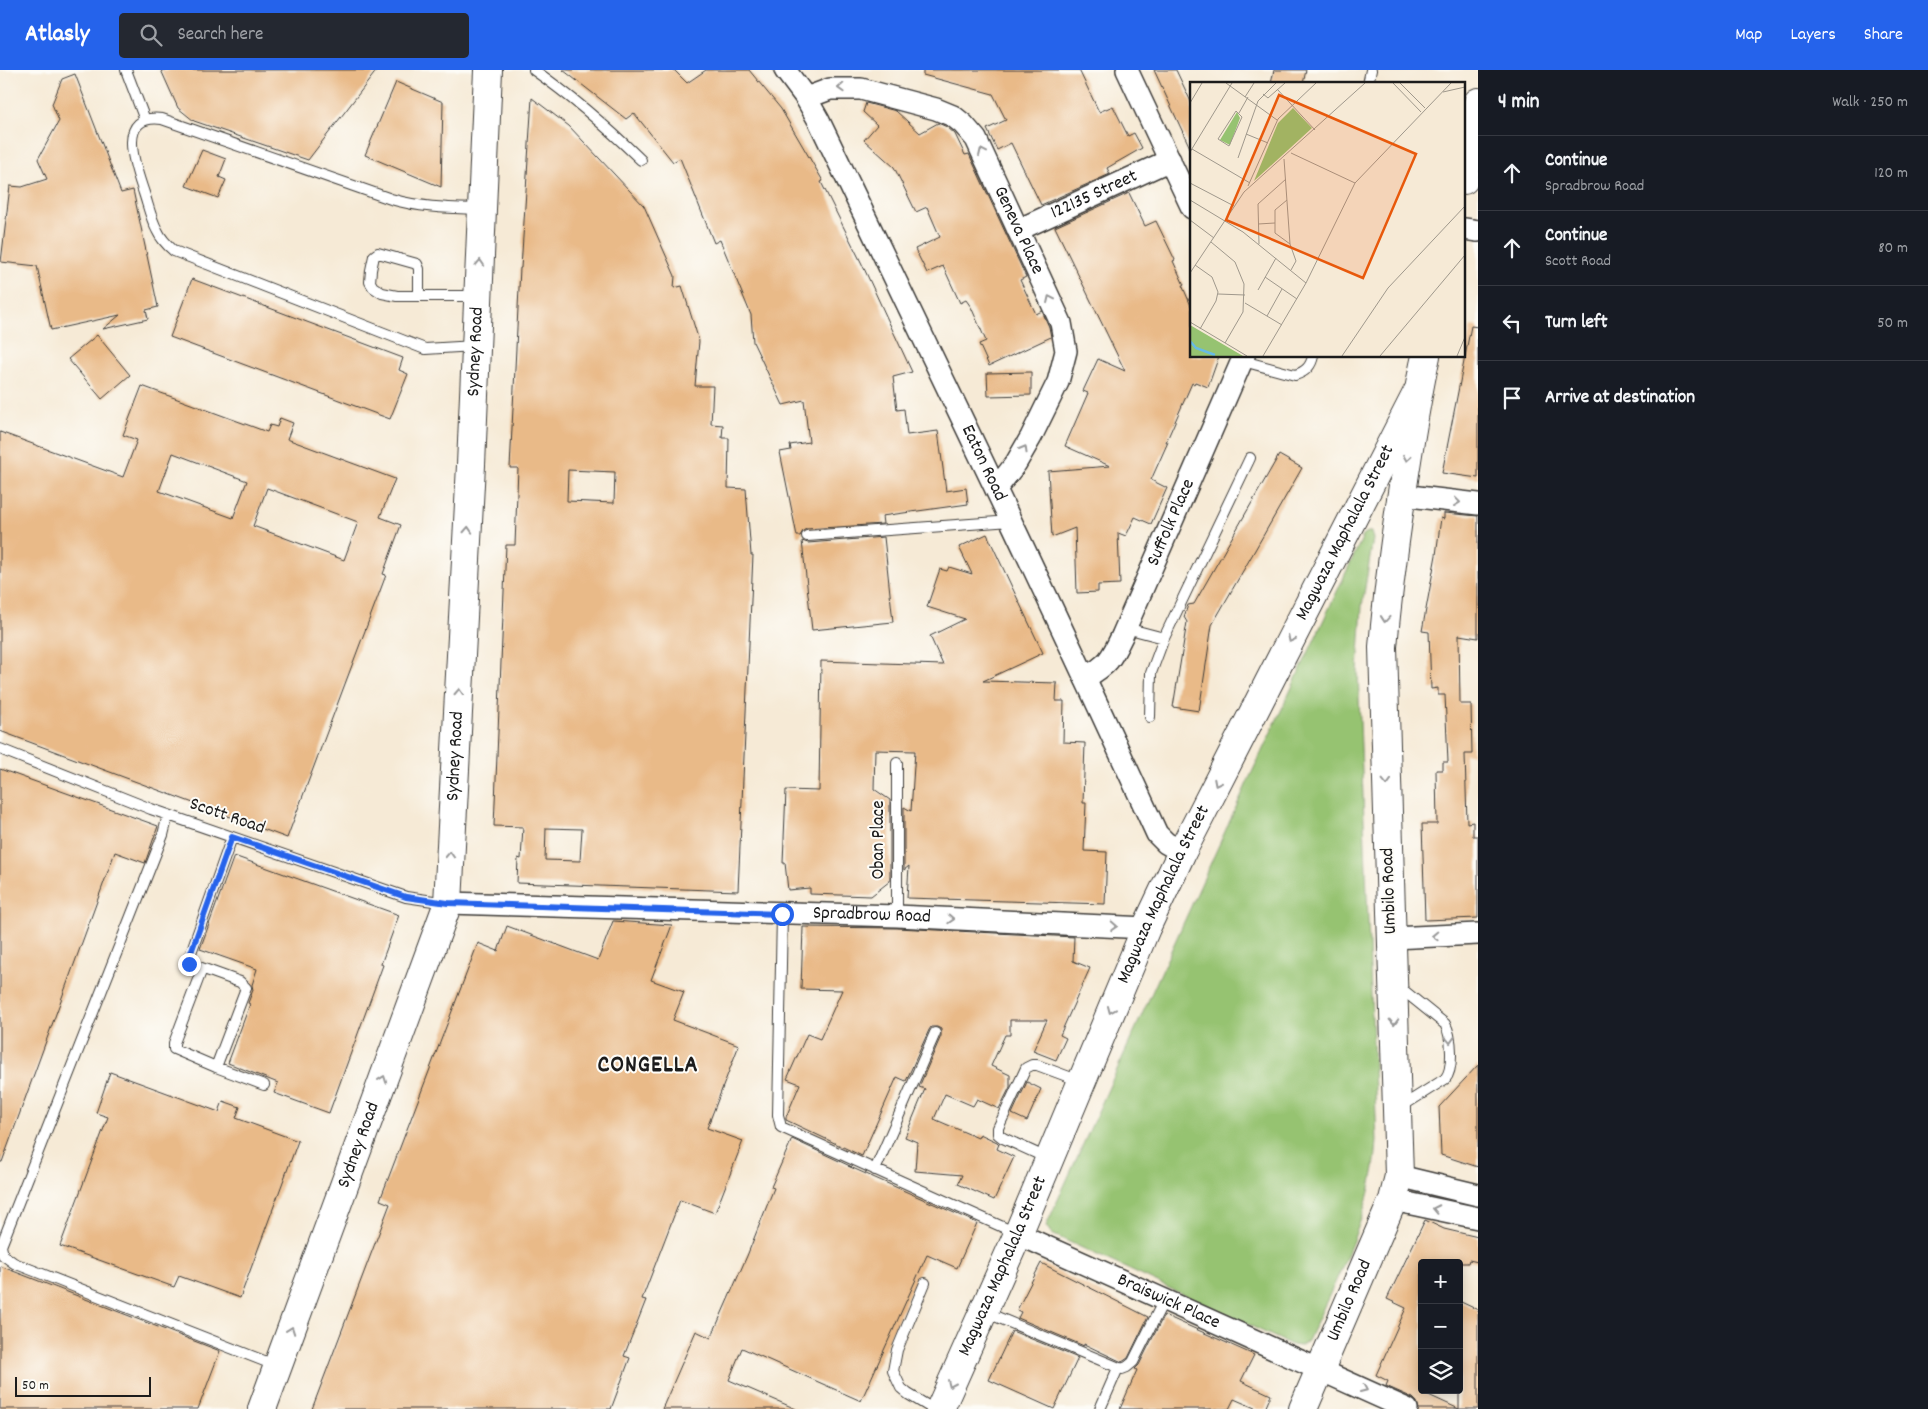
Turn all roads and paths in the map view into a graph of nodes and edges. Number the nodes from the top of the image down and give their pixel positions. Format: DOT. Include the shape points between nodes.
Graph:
graph roads {
  1 [pos="126,70"];
  2 [pos="488,70"];
  3 [pos="534,70"];
  4 [pos="785,70"];
  5 [pos="1127,70"];
  6 [pos="806,98"];
  7 [pos="1478,102"];
  8 [pos="145,120"];
  9 [pos="641,160"];
  10 [pos="1170,160"];
  11 [pos="1466,169"];
  12 [pos="1190,204"];
  13 [pos="483,209"];
  14 [pos="1018,230"];
  15 [pos="419,296"];
  16 [pos="479,296"];
  17 [pos="476,346"];
  18 [pos="1312,358"];
  19 [pos="1426,358"];
  20 [pos="1243,359"];
  21 [pos="1417,393"];
  22 [pos="1250,458"];
  23 [pos="996,489"];
  24 [pos="1401,495"];
  25 [pos="1478,504"];
  26 [pos="1011,521"];
  27 [pos="807,536"];
  28 [pos="1126,628"];
  29 [pos="1164,638"];
  30 [pos="1085,678"];
  31 [pos="1150,717"];
  32 [pos="0,749"];
  33 [pos="897,763"];
  34 [pos="168,815"];
  35 [pos="232,837"];
  36 [pos="1182,852"];
  37 [pos="448,903"];
  38 [pos="782,914"];
  39 [pos="897,916"];
  40 [pos="1146,928"];
  41 [pos="1478,934"];
  42 [pos="1392,938"];
  43 [pos="202,968"];
  44 [pos="1393,982"];
  45 [pos="935,1032"];
  46 [pos="216,1067"];
  47 [pos="1081,1082"];
  48 [pos="264,1085"];
  49 [pos="1397,1110"];
  50 [pos="1049,1159"];
  51 [pos="875,1170"];
  52 [pos="1396,1188"];
  53 [pos="1478,1194"];
  54 [pos="1478,1218"];
  55 [pos="1018,1234"];
  56 [pos="925,1283"];
  57 [pos="1164,1300"];
  58 [pos="983,1312"];
  59 [pos="278,1366"];
  60 [pos="1118,1368"];
  61 [pos="1320,1370"];
  62 [pos="262,1409"];
  63 [pos="933,1409"];
  64 [pos="940,1409"];
  65 [pos="1100,1409"];
  66 [pos="1303,1409"];
  67 [pos="1407,1409"];
  1 -- 8 [label="lane"];
  2 -- 13 [label="main road, Sydney Road"];
  3 -- 9 [label="lane" via="602,122"];
  4 -- 6 [label="street, Eaton Road"];
  5 -- 10 [label="street"];
  14 -- 6 [label="street, Geneva Place, one-way" via="976,139 953,116 860,88 830,89"];
  6 -- 23 [label="street, Eaton Road"];
  7 -- 11 [label="main road"];
  8 -- 13 [label="lane" via="162,119 406,204"];
  8 -- 17 [label="lane" via="138,125 131,140 133,159 156,229 174,251 425,349"];
  10 -- 12 [label="street"];
  10 -- 14 [label="street, 122135 Street"];
  16 -- 13 [label="main road, Sydney Road, one-way"];
  23 -- 14 [label="street, Geneva Place, one-way" via="1031,436 1058,382 1066,350 1061,323"];
  15 -- 15 [label="lane" via="417,264 378,253 374,256 370,282 378,291 397,296"];
  15 -- 16 [label="lane"];
  16 -- 17 [label="main road, Sydney Road"];
  37 -- 17 [label="main road, Sydney Road, one-way"];
  18 -- 20 [label="lane" via="1308,368 1296,375"];
  19 -- 21 [label="main road, Umbilo Road"];
  20 -- 28 [label="street, Suffolk Place"];
  21 -- 24 [label="main road, Umbilo Road, one-way"];
  21 -- 36 [label="main road, Magwaza Maphalala Street, one-way"];
  22 -- 29 [label="lane"];
  23 -- 26 [label="street, Eaton Road"];
  24 -- 25 [label="street, one-way"];
  24 -- 42 [label="main road, Umbilo Road, one-way" via="1383,647"];
  26 -- 27 [label="lane"];
  26 -- 30 [label="street, Eaton Road"];
  28 -- 29 [label="lane"];
  28 -- 30 [label="street, Suffolk Place" via="1109,662"];
  29 -- 31 [label="lane" via="1151,673"];
  30 -- 36 [label="street, Eaton Road" via="1157,834 1166,844"];
  32 -- 34 [label="lane, Scott Road"];
  33 -- 39 [label="lane, Oban Place"];
  34 -- 35 [label="lane, Scott Road"];
  34 -- 59 [label="lane" via="163,835 1,1246 3,1256 14,1263"];
  35 -- 37 [label="lane, Scott Road" via="406,897"];
  35 -- 43 [label="lane" via="189,958 189,964"];
  36 -- 40 [label="main road, Magwaza Maphalala Street"];
  37 -- 38 [label="street, Spradbrow Road"];
  59 -- 37 [label="main road, Sydney Road, one-way"];
  38 -- 39 [label="street, Spradbrow Road"];
  38 -- 51 [label="lane" via="780,1124 785,1130"];
  39 -- 40 [label="street, Spradbrow Road, one-way"];
  40 -- 47 [label="main road, Magwaza Maphalala Street, one-way"];
  41 -- 42 [label="street, one-way"];
  42 -- 44 [label="main road, Umbilo Road"];
  43 -- 46 [label="lane" via="173,1047"];
  43 -- 46 [label="lane" via="240,982 246,988"];
  44 -- 49 [label="main road, Umbilo Road, one-way"];
  44 -- 49 [label="lane, one-way" via="1439,1018 1450,1032 1449,1074 1445,1080"];
  45 -- 51 [label="lane"];
  46 -- 48 [label="lane"];
  47 -- 50 [label="main road, Magwaza Maphalala Street"];
  47 -- 50 [label="lane" via="1032,1064 1026,1068 998,1128 998,1134 1003,1138"];
  49 -- 52 [label="main road, Umbilo Road"];
  50 -- 55 [label="main road, Magwaza Maphalala Street"];
  51 -- 55 [label="lane"];
  52 -- 53 [label="street"];
  54 -- 52 [label="street, one-way"];
  52 -- 61 [label="main road, Umbilo Road"];
  55 -- 57 [label="street, Braiswick Place"];
  55 -- 58 [label="main road, Magwaza Maphalala Street"];
  56 -- 63 [label="lane" via="897,1350 893,1371 901,1388"];
  57 -- 60 [label="lane" via="1133,1362"];
  57 -- 61 [label="street, Braiswick Place"];
  58 -- 60 [label="lane"];
  58 -- 64 [label="main road, Magwaza Maphalala Street, one-way"];
  59 -- 62 [label="main road, Sydney Road"];
  60 -- 65 [label="lane"];
  61 -- 66 [label="main road, Umbilo Road"];
  61 -- 67 [label="street, Braiswick Place, one-way"];
}
